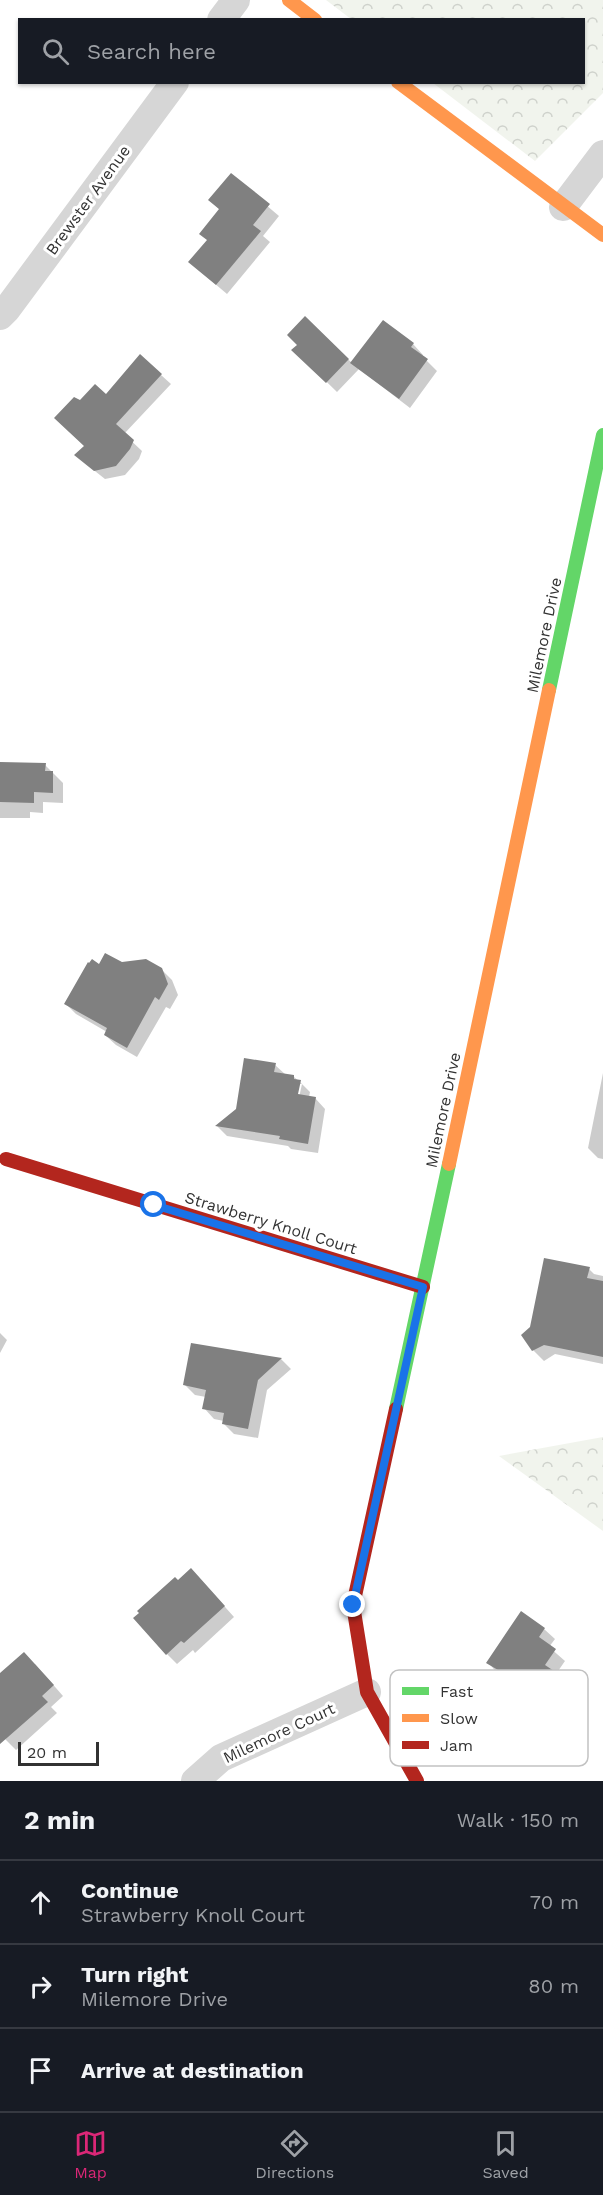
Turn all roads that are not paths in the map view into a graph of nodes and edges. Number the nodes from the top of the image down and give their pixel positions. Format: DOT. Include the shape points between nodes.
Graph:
graph roads {
  1 [pos="236,0"];
  2 [pos="290,0"];
  3 [pos="222,18"];
  4 [pos="312,18"];
  5 [pos="174,84"];
  6 [pos="401,84"];
  7 [pos="603,154"];
  8 [pos="563,207"];
  9 [pos="603,235"];
  10 [pos="0,316"];
  11 [pos="603,435"];
  12 [pos="6,1160"];
  13 [pos="423,1287"];
  14 [pos="367,1692"];
  15 [pos="390,1733"];
  16 [pos="409,1766"];
  17 [pos="195,1781"];
  18 [pos="417,1781"];
  1 -- 3 [label="street"];
  2 -- 4 [label="street"];
  5 -- 10 [label="street, Brewster Avenue"];
  6 -- 8 [label="street"];
  7 -- 8 [label="street"];
  8 -- 9 [label="street"];
  11 -- 13 [label="street, Milemore Drive"];
  12 -- 13 [label="street, Strawberry Knoll Court"];
  13 -- 14 [label="street, Milemore Drive" via="353,1605"];
  14 -- 15 [label="street, Milemore Drive"];
  14 -- 17 [label="street, Milemore Court" via="221,1758"];
  16 -- 18 [label="street, Milemore Drive"];
}
